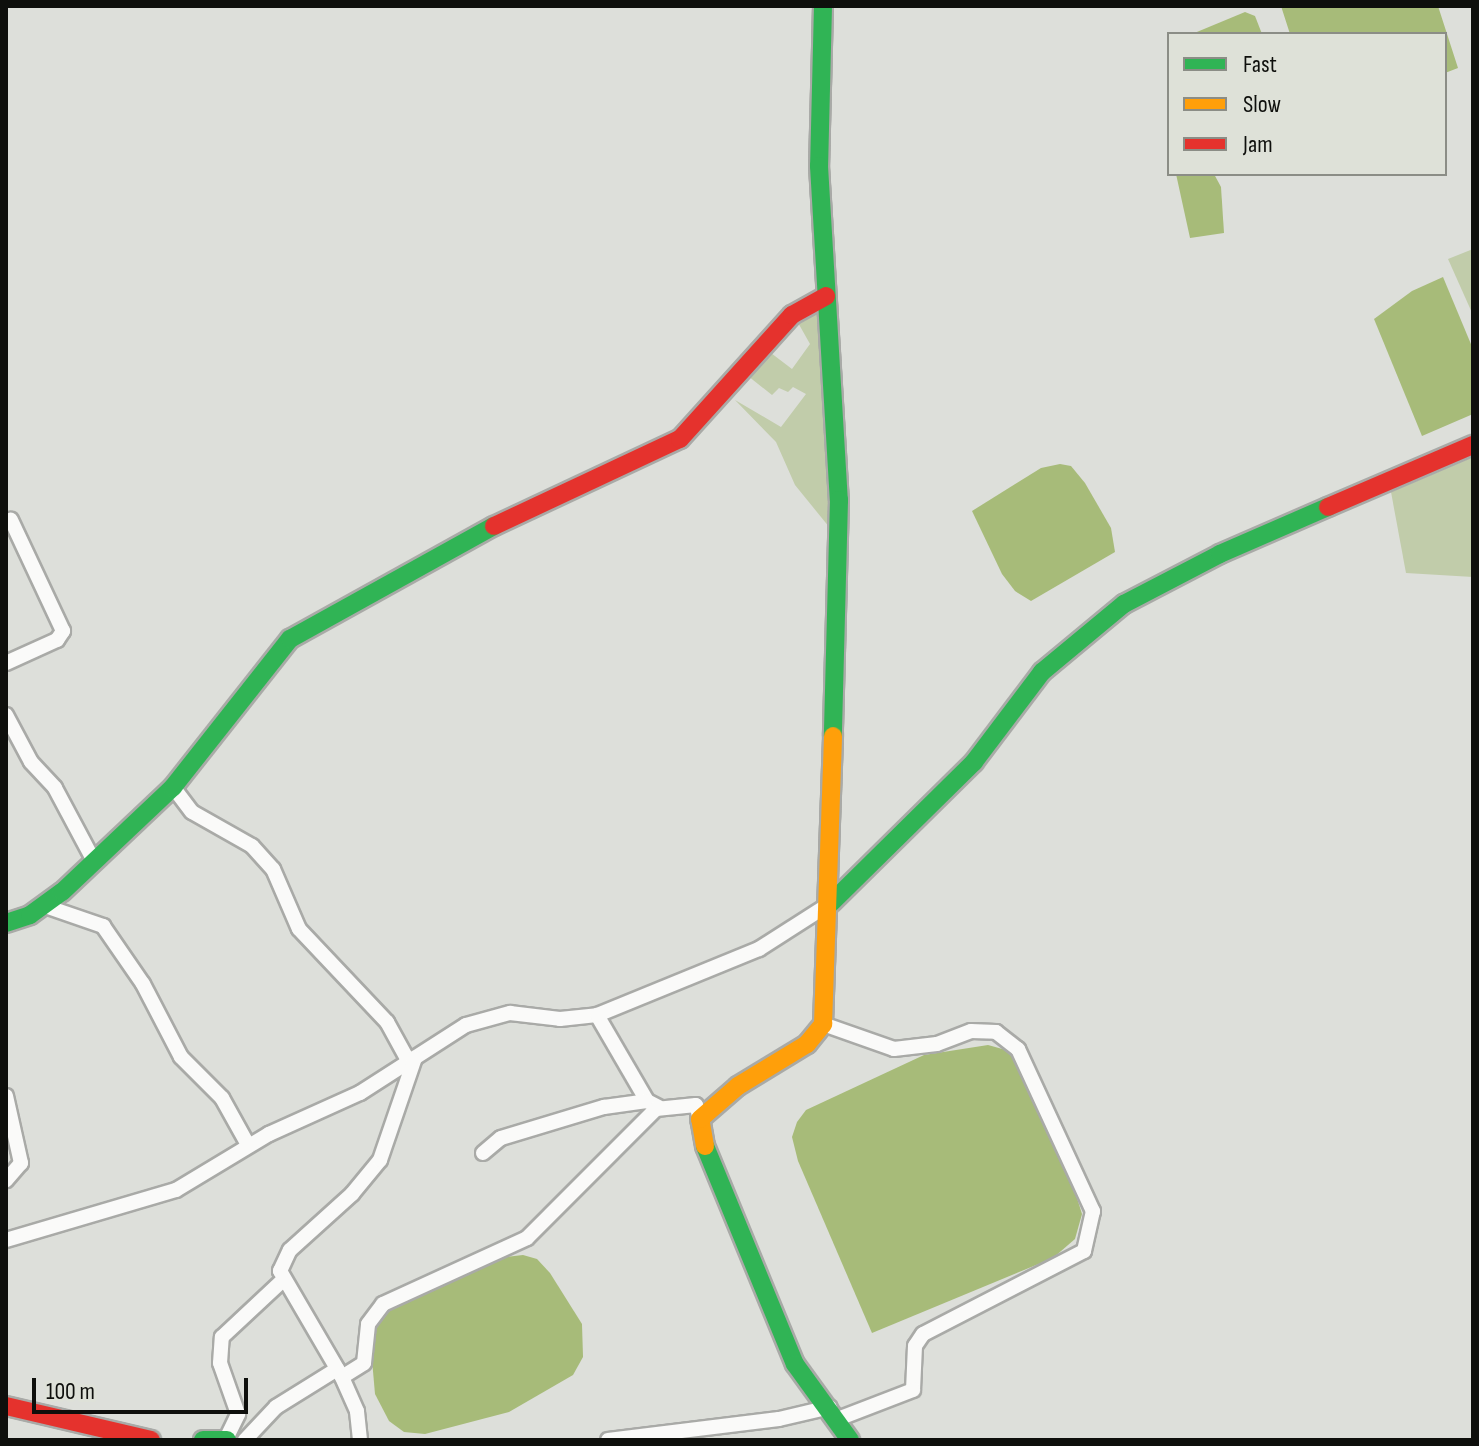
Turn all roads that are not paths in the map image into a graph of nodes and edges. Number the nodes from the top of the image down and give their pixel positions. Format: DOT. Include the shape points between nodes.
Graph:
graph roads {
  1 [pos="823,6"];
  2 [pos="826,296"];
  3 [pos="1473,445"];
  4 [pos="11,520"];
  5 [pos="6,663"];
  6 [pos="6,715"];
  7 [pos="173,787"];
  8 [pos="94,861"];
  9 [pos="831,903"];
  10 [pos="42,905"];
  11 [pos="6,923"];
  12 [pos="597,1015"];
  13 [pos="823,1024"];
  14 [pos="413,1058"];
  15 [pos="6,1096"];
  16 [pos="653,1104"];
  17 [pos="700,1119"];
  18 [pos="248,1145"];
  19 [pos="483,1153"];
  20 [pos="6,1180"];
  21 [pos="7,1238"];
  22 [pos="283,1280"];
  23 [pos="340,1373"];
  24 [pos="6,1406"];
  25 [pos="834,1413"];
  26 [pos="151,1440"];
  27 [pos="203,1440"];
  28 [pos="226,1440"];
  29 [pos="245,1440"];
  30 [pos="360,1440"];
  31 [pos="608,1440"];
  32 [pos="850,1440"];
  1 -- 2 [label="street" via="819,166"];
  2 -- 7 [label="street" via="792,315 680,439 565,497 468,536 290,639"];
  2 -- 9 [label="street" via="839,500"];
  3 -- 9 [label="street" via="1220,554 1124,604 1042,672 974,762"];
  4 -- 5 [label="street" via="63,631 57,640"];
  6 -- 8 [label="street" via="31,762 55,788"];
  7 -- 8 [label="street"];
  7 -- 14 [label="street" via="192,812 252,846 273,869 299,929 380,1013"];
  8 -- 10 [label="street"];
  9 -- 12 [label="street" via="759,949"];
  9 -- 13 [label="street"];
  10 -- 11 [label="street"];
  10 -- 18 [label="street" via="103,926 143,984 181,1057 222,1098"];
  12 -- 14 [label="street" via="500,1015 466,1025"];
  12 -- 16 [label="street"];
  13 -- 17 [label="street" via="807,1044 738,1086"];
  13 -- 25 [label="street" via="894,1049 937,1044 971,1031 996,1032 1018,1049 1093,1211 1084,1251 923,1334 915,1346 913,1390"];
  14 -- 18 [label="street" via="342,1103"];
  14 -- 22 [label="street" via="380,1160 352,1194 290,1250 280,1271"];
  15 -- 20 [label="street" via="21,1163"];
  16 -- 17 [label="street" via="696,1105"];
  16 -- 19 [label="street" via="532,1128 501,1138"];
  16 -- 23 [label="street" via="527,1238 506,1252 412,1287 374,1312 364,1363"];
  17 -- 25 [label="street" via="709,1163 795,1364"];
  18 -- 21 [label="street" via="176,1190"];
  22 -- 23 [label="street"];
  22 -- 28 [label="street" via="222,1337 220,1363 238,1414"];
  23 -- 29 [label="street" via="276,1407"];
  23 -- 30 [label="street" via="357,1411"];
  24 -- 26 [label="street"];
  25 -- 31 [label="street"];
  25 -- 32 [label="street"];
  27 -- 28 [label="street"];
}
